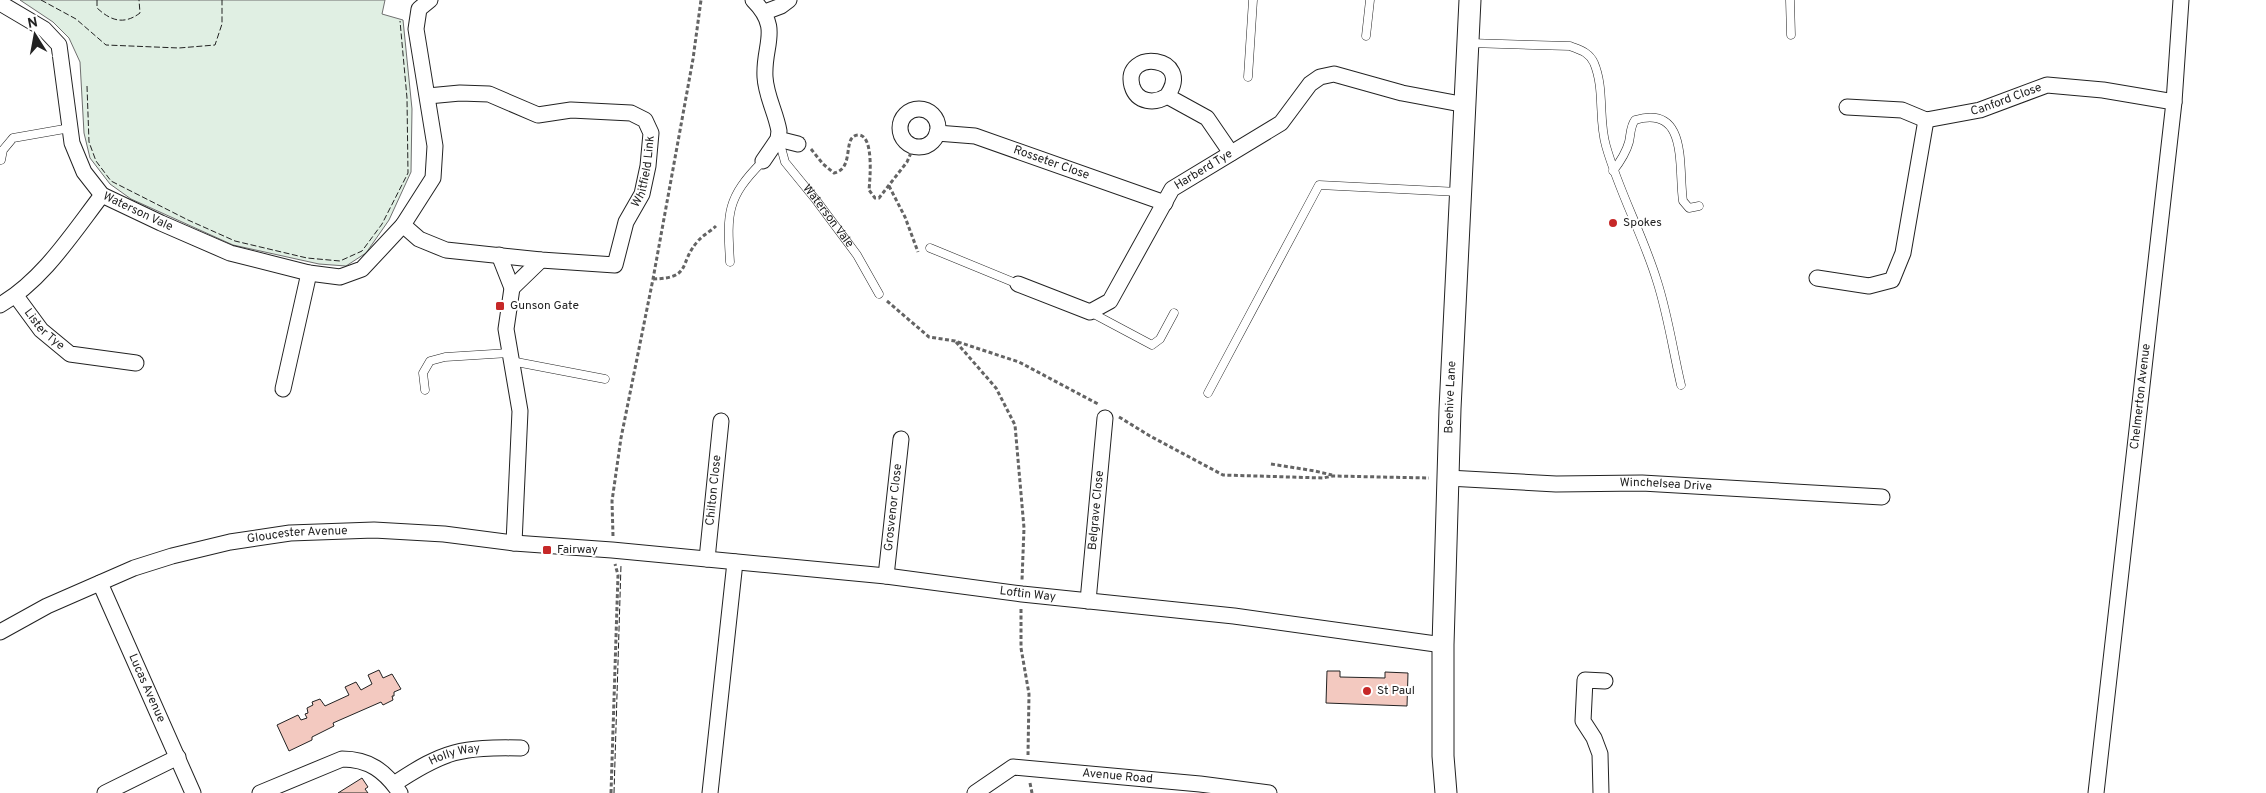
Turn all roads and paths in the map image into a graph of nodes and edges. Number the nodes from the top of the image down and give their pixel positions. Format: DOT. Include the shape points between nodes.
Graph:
graph roads {
  1 [pos="430,0"];
  2 [pos="701,0"];
  3 [pos="753,0"];
  4 [pos="790,0"];
  5 [pos="1252,0"];
  6 [pos="1370,0"];
  7 [pos="1470,0"];
  8 [pos="1790,0"];
  9 [pos="2181,0"];
  10 [pos="3,2"];
  11 [pos="765,12"];
  12 [pos="1791,35"];
  13 [pos="1366,36"];
  14 [pos="1468,43"];
  15 [pos="1248,77"];
  16 [pos="428,96"];
  17 [pos="1167,96"];
  18 [pos="2174,102"];
  19 [pos="1466,104"];
  20 [pos="1847,107"];
  21 [pos="1926,120"];
  22 [pos="70,128"];
  23 [pos="937,133"];
  24 [pos="778,139"];
  25 [pos="803,143"];
  26 [pos="914,146"];
  27 [pos="1231,153"];
  28 [pos="1,160"];
  29 [pos="763,161"];
  30 [pos="1613,170"];
  31 [pos="890,186"];
  32 [pos="1462,192"];
  33 [pos="102,195"];
  34 [pos="1165,202"];
  35 [pos="1699,206"];
  36 [pos="717,218"];
  37 [pos="403,226"];
  38 [pos="930,248"];
  39 [pos="499,254"];
  40 [pos="541,260"];
  41 [pos="730,262"];
  42 [pos="309,273"];
  43 [pos="1817,278"];
  44 [pos="653,279"];
  45 [pos="1018,284"];
  46 [pos="512,288"];
  47 [pos="879,294"];
  48 [pos="16,296"];
  49 [pos="0,305"];
  50 [pos="1090,312"];
  51 [pos="1174,313"];
  52 [pos="955,341"];
  53 [pos="510,357"];
  54 [pos="136,363"];
  55 [pos="605,379"];
  56 [pos="1681,385"];
  57 [pos="283,389"];
  58 [pos="425,390"];
  59 [pos="1208,393"];
  60 [pos="1106,412"];
  61 [pos="721,421"];
  62 [pos="901,438"];
  63 [pos="1270,464"];
  64 [pos="1333,476"];
  65 [pos="1448,478"];
  66 [pos="1882,497"];
  67 [pos="514,543"];
  68 [pos="612,550"];
  69 [pos="707,559"];
  70 [pos="735,562"];
  71 [pos="886,576"];
  72 [pos="100,583"];
  73 [pos="1022,594"];
  74 [pos="1088,601"];
  75 [pos="0,632"];
  76 [pos="1443,645"];
  77 [pos="1605,681"];
  78 [pos="521,748"];
  79 [pos="178,757"];
  80 [pos="1028,768"];
  81 [pos="397,788"];
  82 [pos="105,793"];
  83 [pos="193,793"];
  84 [pos="260,793"];
  85 [pos="611,793"];
  86 [pos="710,793"];
  87 [pos="976,793"];
  88 [pos="1032,793"];
  89 [pos="1269,793"];
  90 [pos="1446,793"];
  91 [pos="1601,793"];
  92 [pos="2096,793"];
  1 -- 16 [label="street, Waterson Vale" via="419,9 416,29"];
  2 -- 44 [label="path"];
  3 -- 11 [label="street"];
  4 -- 11 [label="street"];
  5 -- 15 [label="lane"];
  6 -- 13 [label="lane"];
  7 -- 14 [label="main road, Beehive Lane"];
  8 -- 12 [label="lane"];
  9 -- 18 [label="street, Chelmerton Avenue"];
  10 -- 22 [label="street, Waterson Vale" via="44,29 59,45"];
  11 -- 24 [label="street, Waterson Vale" via="770,41 765,77 779,130"];
  14 -- 19 [label="main road, Beehive Lane"];
  14 -- 30 [label="lane" via="1570,46 1584,51 1593,62 1599,80 1604,139"];
  16 -- 37 [label="street, Waterson Vale" via="435,146 433,178"];
  16 -- 40 [label="street, Whitfield Link" via="489,94 538,115 571,110 631,113 645,120 651,133 648,166 642,194 626,222 615,265"];
  17 -- 27 [label="street" via="1207,118"];
  18 -- 21 [label="street, Canford Close" via="2048,85 1980,110"];
  18 -- 92 [label="street, Chelmerton Avenue"];
  19 -- 27 [label="street, Harberd Tye" via="1402,93 1334,74 1320,77 1310,84 1281,123"];
  19 -- 32 [label="main road, Beehive Lane"];
  20 -- 21 [label="street" via="1902,110"];
  21 -- 43 [label="street" via="1903,253 1892,280 1869,286"];
  22 -- 28 [label="lane" via="13,138 3,150"];
  22 -- 33 [label="street, Waterson Vale" via="72,144 84,172"];
  23 -- 26 [label="street" via="928,144"];
  23 -- 26 [label="street" via="935,118 930,113 909,111 900,123 900,130 907,143"];
  23 -- 34 [label="street, Rosseter Close" via="975,136"];
  24 -- 25 [label="street"];
  24 -- 29 [label="street"];
  24 -- 47 [label="lane, Waterson Vale" via="785,162 852,248"];
  25 -- 31 [label="path" via="834,173 844,168 851,138 862,136 866,139 869,154 871,194 879,198"];
  26 -- 31 [label="path"];
  27 -- 34 [label="street, Harberd Tye" via="1172,188"];
  29 -- 41 [label="lane" via="746,178 734,198 728,224"];
  30 -- 35 [label="lane" via="1624,156 1630,126 1636,120 1658,117 1667,121 1677,135 1683,201 1689,208"];
  30 -- 56 [label="lane" via="1658,282"];
  31 -- 38 [label="path" via="918,252"];
  32 -- 59 [label="lane" via="1319,185"];
  32 -- 65 [label="main road, Beehive Lane"];
  33 -- 42 [label="street, Waterson Vale" via="230,253"];
  33 -- 48 [label="street, Lister Tye" via="54,258"];
  34 -- 50 [label="street, Harberd Tye" via="1110,301"];
  36 -- 44 [label="path" via="716,227 698,241 680,273 674,277"];
  37 -- 39 [label="street" via="419,239 446,250"];
  37 -- 42 [label="street, Waterson Vale" via="362,270 340,277"];
  38 -- 45 [label="lane"];
  39 -- 40 [label="street"];
  39 -- 46 [label="street"];
  40 -- 46 [label="street"];
  42 -- 57 [label="street"];
  44 -- 68 [label="path" via="621,438 612,501"];
  45 -- 50 [label="street"];
  46 -- 53 [label="street" via="506,330"];
  47 -- 52 [label="path" via="929,337"];
  48 -- 49 [label="street, Lister Tye"];
  48 -- 54 [label="street, Lister Tye" via="41,330 70,354"];
  50 -- 51 [label="lane" via="1152,345 1160,339"];
  52 -- 60 [label="path" via="1019,362"];
  52 -- 73 [label="path" via="996,388 1015,425 1024,528"];
  53 -- 55 [label="lane"];
  53 -- 58 [label="lane" via="445,357 430,361 423,373"];
  53 -- 67 [label="street" via="520,412"];
  60 -- 64 [label="path" via="1223,475"];
  60 -- 74 [label="street, Belgrave Close"];
  61 -- 69 [label="street, Chilton Close"];
  62 -- 71 [label="street, Grosvenor Close"];
  63 -- 64 [label="path"];
  64 -- 65 [label="path"];
  65 -- 66 [label="street, Winchelsea Drive" via="1556,484 1651,484"];
  65 -- 76 [label="main road, Beehive Lane"];
  67 -- 68 [label="street, Gloucester Avenue"];
  67 -- 72 [label="street, Gloucester Avenue" via="374,530 290,533 230,542 172,556"];
  68 -- 69 [label="street, Loftin Way"];
  68 -- 85 [label="path" via="618,575"];
  69 -- 70 [label="street, Loftin Way"];
  70 -- 71 [label="street, Loftin Way"];
  70 -- 86 [label="street"];
  71 -- 73 [label="street, Loftin Way"];
  72 -- 75 [label="street, Gloucester Avenue" via="47,606"];
  72 -- 79 [label="street, Lucas Avenue"];
  73 -- 74 [label="street, Loftin Way"];
  73 -- 80 [label="path" via="1021,648 1028,694"];
  74 -- 76 [label="street, Loftin Way" via="1234,616"];
  76 -- 90 [label="main road, Beehive Lane"];
  77 -- 91 [label="street" via="1585,680 1583,713 1583,721 1600,754"];
  78 -- 81 [label="street, Holly Way" via="457,751 431,760"];
  79 -- 82 [label="street"];
  79 -- 83 [label="street, Lucas Avenue"];
  80 -- 87 [label="street, Avenue Road" via="1013,767"];
  80 -- 88 [label="path"];
  80 -- 89 [label="street, Avenue Road"];
  81 -- 84 [label="street" via="382,770 369,763 342,759"];
}
